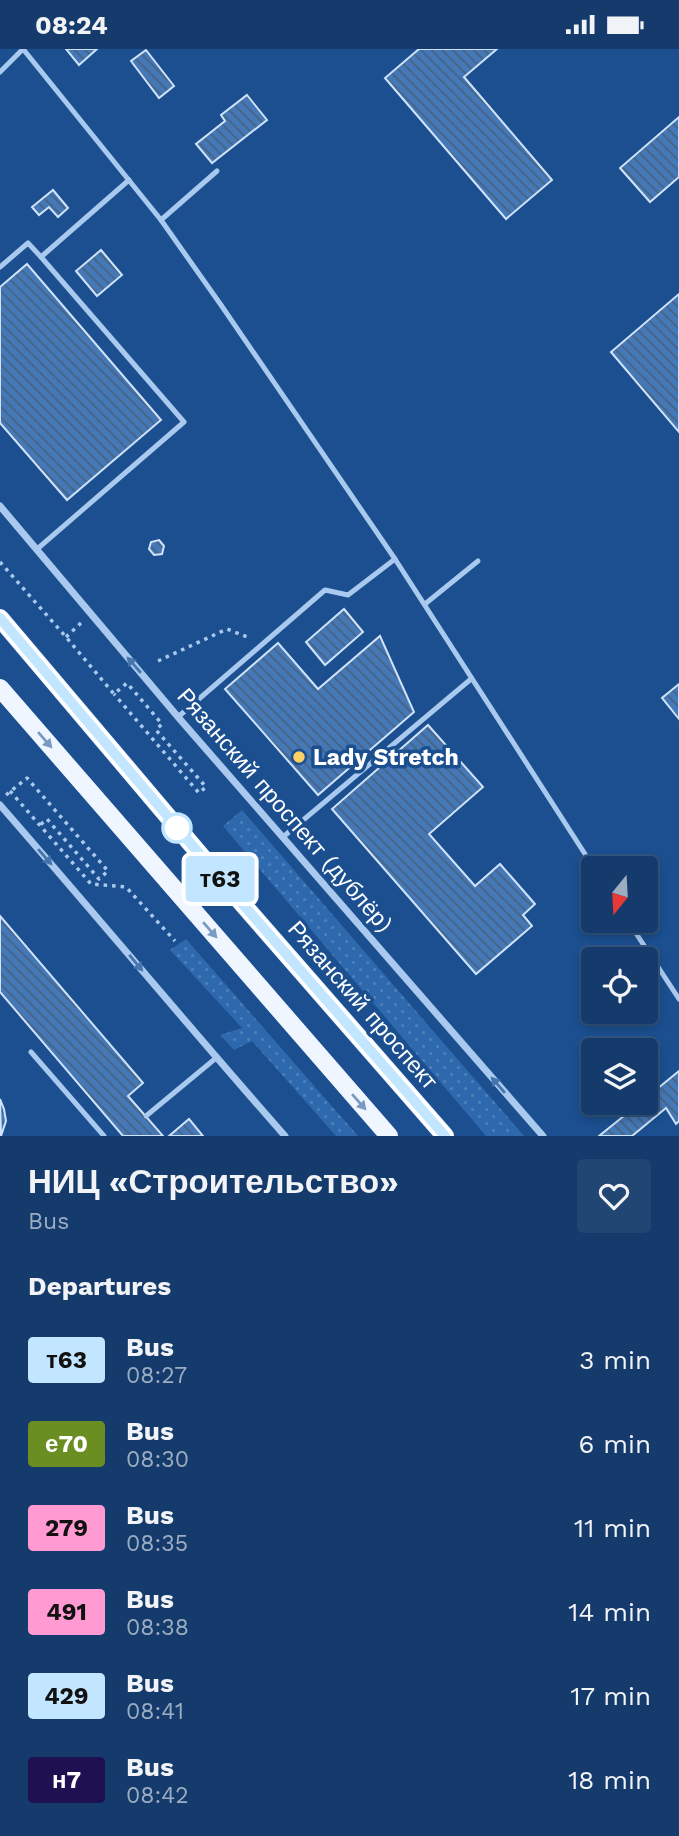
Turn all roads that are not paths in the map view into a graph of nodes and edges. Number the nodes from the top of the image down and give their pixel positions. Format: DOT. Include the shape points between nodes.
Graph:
graph roads {
  1 [pos="23,49"];
  2 [pos="0,72"];
  3 [pos="217,171"];
  4 [pos="129,180"];
  5 [pos="161,220"];
  6 [pos="41,257"];
  7 [pos="0,267"];
  8 [pos="0,506"];
  9 [pos="36,550"];
  10 [pos="395,559"];
  11 [pos="478,561"];
  12 [pos="425,604"];
  13 [pos="0,618"];
  14 [pos="471,679"];
  15 [pos="0,688"];
  16 [pos="178,717"];
  17 [pos="0,803"];
  18 [pos="283,837"];
  19 [pos="586,856"];
  20 [pos="636,933"];
  21 [pos="679,999"];
  22 [pos="31,1052"];
  23 [pos="216,1058"];
  24 [pos="146,1116"];
  25 [pos="104,1136"];
  26 [pos="285,1136"];
  27 [pos="389,1136"];
  28 [pos="444,1136"];
  29 [pos="543,1136"];
  1 -- 2 [label="lane"];
  1 -- 4 [label="lane"];
  3 -- 5 [label="lane"];
  4 -- 5 [label="lane"];
  4 -- 6 [label="lane"];
  5 -- 10 [label="lane"];
  6 -- 7 [label="lane" via="28,243"];
  6 -- 9 [label="lane" via="184,422"];
  8 -- 9 [label="street, Рязанский проспект (дублёр)"];
  16 -- 9 [label="street, Рязанский проспект (дублёр), one-way"];
  10 -- 12 [label="lane"];
  10 -- 16 [label="lane" via="348,595 325,590"];
  11 -- 12 [label="lane"];
  12 -- 14 [label="lane"];
  13 -- 28 [label="main road, Рязанский проспект"];
  14 -- 18 [label="lane"];
  14 -- 19 [label="lane"];
  15 -- 27 [label="main road, one-way"];
  16 -- 18 [label="street, Рязанский проспект (дублёр)"];
  17 -- 23 [label="street, one-way"];
  29 -- 18 [label="street, Рязанский проспект (дублёр), one-way"];
  20 -- 21 [label="lane"];
  22 -- 25 [label="lane"];
  23 -- 24 [label="lane"];
  23 -- 26 [label="street"];
}
